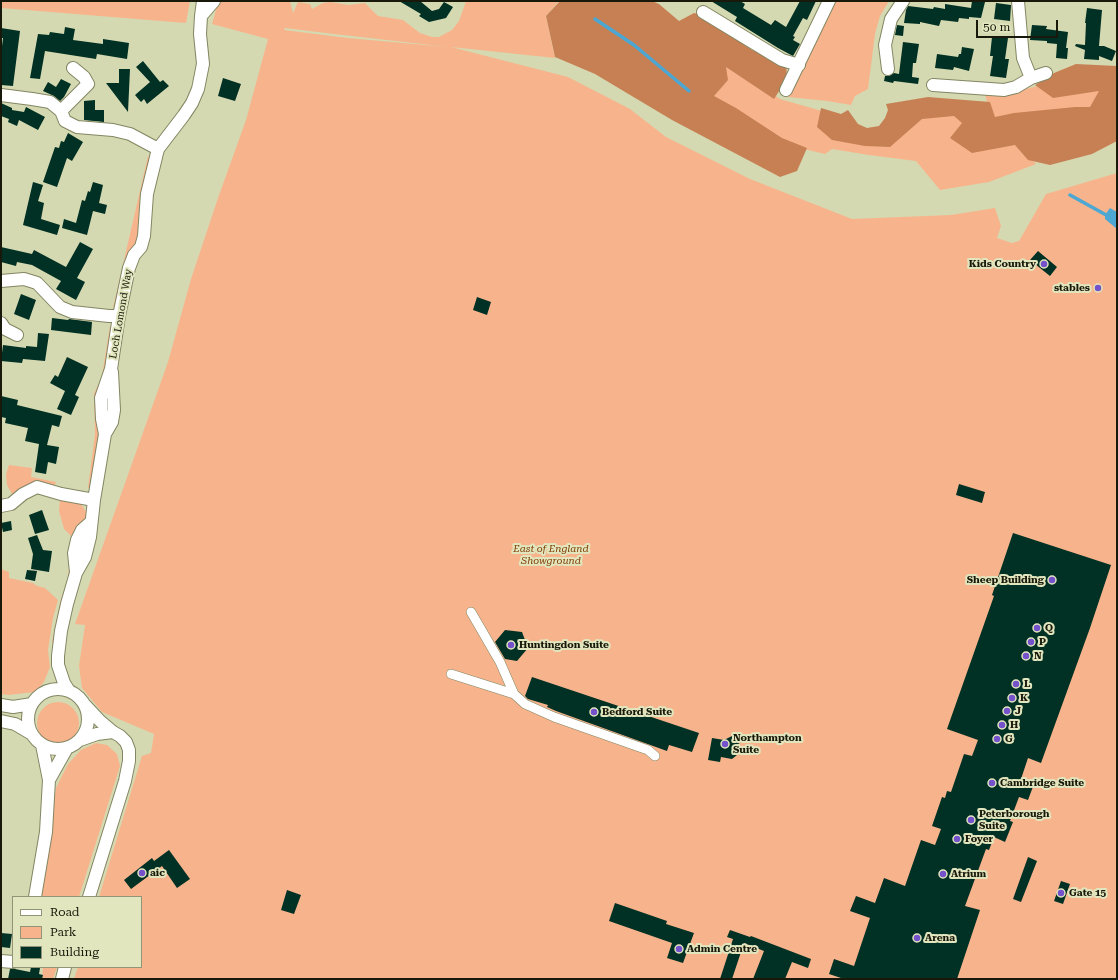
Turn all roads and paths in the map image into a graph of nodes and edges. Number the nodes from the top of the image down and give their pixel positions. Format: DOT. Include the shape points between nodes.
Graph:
graph roads {
  1 [pos="203,1"];
  2 [pos="214,1"];
  3 [pos="829,1"];
  4 [pos="903,1"];
  5 [pos="1018,1"];
  6 [pos="703,12"];
  7 [pos="201,16"];
  8 [pos="799,64"];
  9 [pos="73,68"];
  10 [pos="888,69"];
  11 [pos="1046,73"];
  12 [pos="1032,78"];
  13 [pos="933,85"];
  14 [pos="786,90"];
  15 [pos="1,95"];
  16 [pos="62,112"];
  17 [pos="158,149"];
  18 [pos="1,281"];
  19 [pos="119,316"];
  20 [pos="1,323"];
  21 [pos="17,335"];
  22 [pos="94,500"];
  23 [pos="1,506"];
  24 [pos="471,612"];
  25 [pos="58,665"];
  26 [pos="451,674"];
  27 [pos="69,691"];
  28 [pos="46,692"];
  29 [pos="514,694"];
  30 [pos="32,704"];
  31 [pos="1,705"];
  32 [pos="85,705"];
  33 [pos="1,721"];
  34 [pos="113,732"];
  35 [pos="32,734"];
  36 [pos="80,740"];
  37 [pos="42,745"];
  38 [pos="67,748"];
  39 [pos="655,756"];
  40 [pos="49,780"];
  41 [pos="35,896"];
  42 [pos="89,896"];
  43 [pos="1,961"];
  44 [pos="12,962"];
  45 [pos="65,968"];
  46 [pos="62,979"];
  1 -- 7 [label="street, Loch Lomond Way"];
  2 -- 7 [label="street"];
  3 -- 8 [label="street"];
  4 -- 10 [label="street" via="891,19 885,45"];
  5 -- 12 [label="street" via="1023,58"];
  6 -- 8 [label="street" via="782,60"];
  7 -- 17 [label="street, Loch Lomond Way" via="203,64 198,89 184,115"];
  8 -- 14 [label="street"];
  9 -- 16 [label="street" via="88,84"];
  11 -- 12 [label="street"];
  12 -- 13 [label="street" via="1004,90"];
  15 -- 16 [label="street" via="50,102"];
  16 -- 17 [label="street" via="65,122 77,128 113,130 130,134"];
  17 -- 19 [label="street, Loch Lomond Way" via="147,194 144,236 129,268"];
  18 -- 19 [label="street" via="24,279 37,283 60,307 72,312"];
  19 -- 22 [label="street, Loch Lomond Way" via="111,369 101,398 105,434"];
  20 -- 21 [label="street" via="5,329"];
  22 -- 23 [label="street" via="37,487 11,504"];
  22 -- 25 [label="street, Loch Lomond Way" via="90,537 85,556 76,573 62,631"];
  24 -- 29 [label="street" via="500,662"];
  25 -- 27 [label="street, Loch Lomond Way"];
  25 -- 28 [label="street, Loch Lomond Way"];
  26 -- 29 [label="street"];
  27 -- 28 [label="street" via="61,689"];
  27 -- 32 [label="street"];
  28 -- 30 [label="street"];
  29 -- 39 [label="street" via="525,704 554,717 648,750"];
  30 -- 31 [label="street" via="13,707"];
  30 -- 35 [label="street" via="29,724"];
  32 -- 34 [label="street"];
  32 -- 36 [label="street" via="88,723"];
  33 -- 35 [label="street" via="15,724"];
  34 -- 36 [label="street"];
  34 -- 42 [label="street" via="126,742 129,761"];
  35 -- 37 [label="street"];
  36 -- 38 [label="street"];
  37 -- 38 [label="street" via="55,749"];
  37 -- 40 [label="street"];
  38 -- 40 [label="street"];
  40 -- 41 [label="street" via="46,832"];
  43 -- 44 [label="street"];
  45 -- 46 [label="street"];
}
